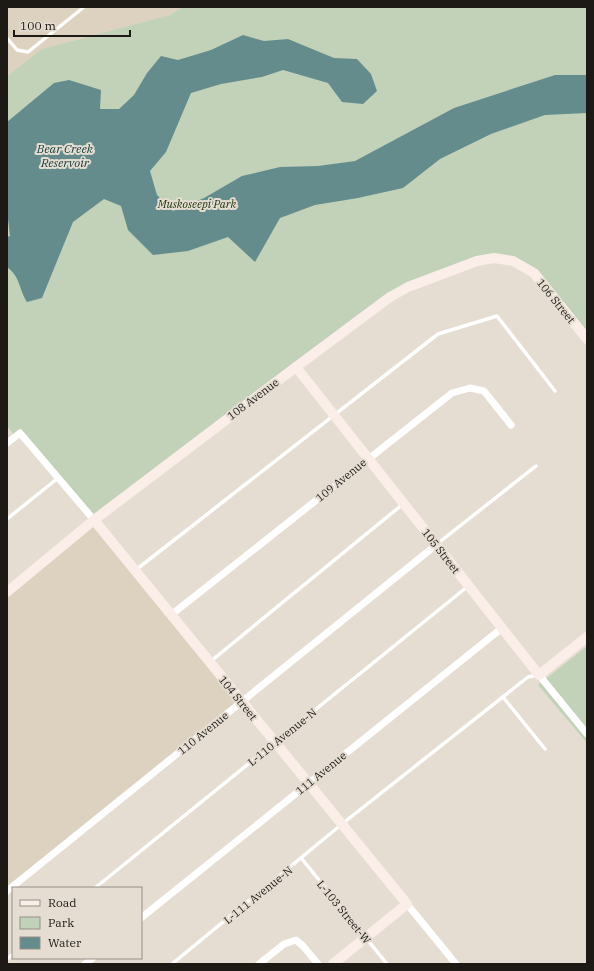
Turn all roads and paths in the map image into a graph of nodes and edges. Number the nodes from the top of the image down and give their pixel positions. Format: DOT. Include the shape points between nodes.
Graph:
graph roads {
  1 [pos="84,7"];
  2 [pos="7,38"];
  3 [pos="524,266"];
  4 [pos="587,339"];
  5 [pos="296,367"];
  6 [pos="556,391"];
  7 [pos="333,416"];
  8 [pos="511,424"];
  9 [pos="7,443"];
  10 [pos="367,458"];
  11 [pos="536,466"];
  12 [pos="58,478"];
  13 [pos="404,503"];
  14 [pos="7,519"];
  15 [pos="94,520"];
  16 [pos="436,545"];
  17 [pos="135,570"];
  18 [pos="468,586"];
  19 [pos="7,592"];
  20 [pos="171,615"];
  21 [pos="502,628"];
  22 [pos="587,637"];
  23 [pos="209,662"];
  24 [pos="539,675"];
  25 [pos="503,696"];
  26 [pos="242,702"];
  27 [pos="587,734"];
  28 [pos="275,743"];
  29 [pos="545,748"];
  30 [pos="308,783"];
  31 [pos="342,824"];
  32 [pos="302,859"];
  33 [pos="96,887"];
  34 [pos="7,891"];
  35 [pos="407,904"];
  36 [pos="142,917"];
  37 [pos="366,938"];
  38 [pos="172,964"];
  39 [pos="259,964"];
  40 [pos="318,964"];
  41 [pos="333,964"];
  42 [pos="387,964"];
  43 [pos="456,964"];
  1 -- 2 [label="lane" via="28,52 17,50"];
  3 -- 4 [label="street, 106 Street" via="534,273"];
  3 -- 5 [label="street, 108 Avenue" via="513,261 486,259 408,287"];
  5 -- 7 [label="street, 105 Street"];
  5 -- 15 [label="street, 108 Avenue"];
  6 -- 7 [label="lane" via="496,316 438,334"];
  7 -- 10 [label="street, 105 Street"];
  7 -- 17 [label="lane"];
  8 -- 10 [label="street, 109 Avenue" via="484,391 470,388 452,393"];
  9 -- 12 [label="street, 104 Street" via="20,433"];
  10 -- 13 [label="street, 105 Street"];
  10 -- 20 [label="street, 109 Avenue"];
  11 -- 16 [label="lane"];
  12 -- 14 [label="lane"];
  12 -- 15 [label="street, 104 Street"];
  13 -- 16 [label="street, 105 Street"];
  13 -- 23 [label="lane"];
  15 -- 17 [label="street, 104 Street"];
  15 -- 19 [label="street, 108 Avenue"];
  16 -- 18 [label="street, 105 Street"];
  16 -- 26 [label="street, 110 Avenue"];
  17 -- 20 [label="street, 104 Street"];
  18 -- 21 [label="street, 105 Street"];
  18 -- 28 [label="lane, L-110 Avenue-N"];
  20 -- 23 [label="street, 104 Street"];
  21 -- 24 [label="street, 105 Street"];
  21 -- 30 [label="street, 111 Avenue"];
  22 -- 24 [label="street"];
  23 -- 26 [label="street, 104 Street"];
  24 -- 25 [label="lane, L-111 Avenue-N" via="528,677"];
  24 -- 27 [label="street, 105 Street"];
  25 -- 29 [label="lane"];
  25 -- 31 [label="lane, L-111 Avenue-N"];
  26 -- 28 [label="street, 104 Street"];
  26 -- 34 [label="street, 110 Avenue"];
  28 -- 30 [label="street, 104 Street"];
  28 -- 33 [label="lane, L-110 Avenue-N"];
  30 -- 31 [label="street, 104 Street"];
  30 -- 36 [label="street, 111 Avenue"];
  31 -- 32 [label="lane, L-111 Avenue-N"];
  31 -- 35 [label="street, 104 Street"];
  32 -- 37 [label="lane, L-103 Street-W"];
  32 -- 38 [label="lane, L-111 Avenue-N"];
  35 -- 37 [label="street"];
  35 -- 43 [label="street, 104 Street"];
  37 -- 41 [label="street"];
  37 -- 42 [label="lane, L-103 Street-W"];
  39 -- 40 [label="street" via="284,944 296,940"];
}
